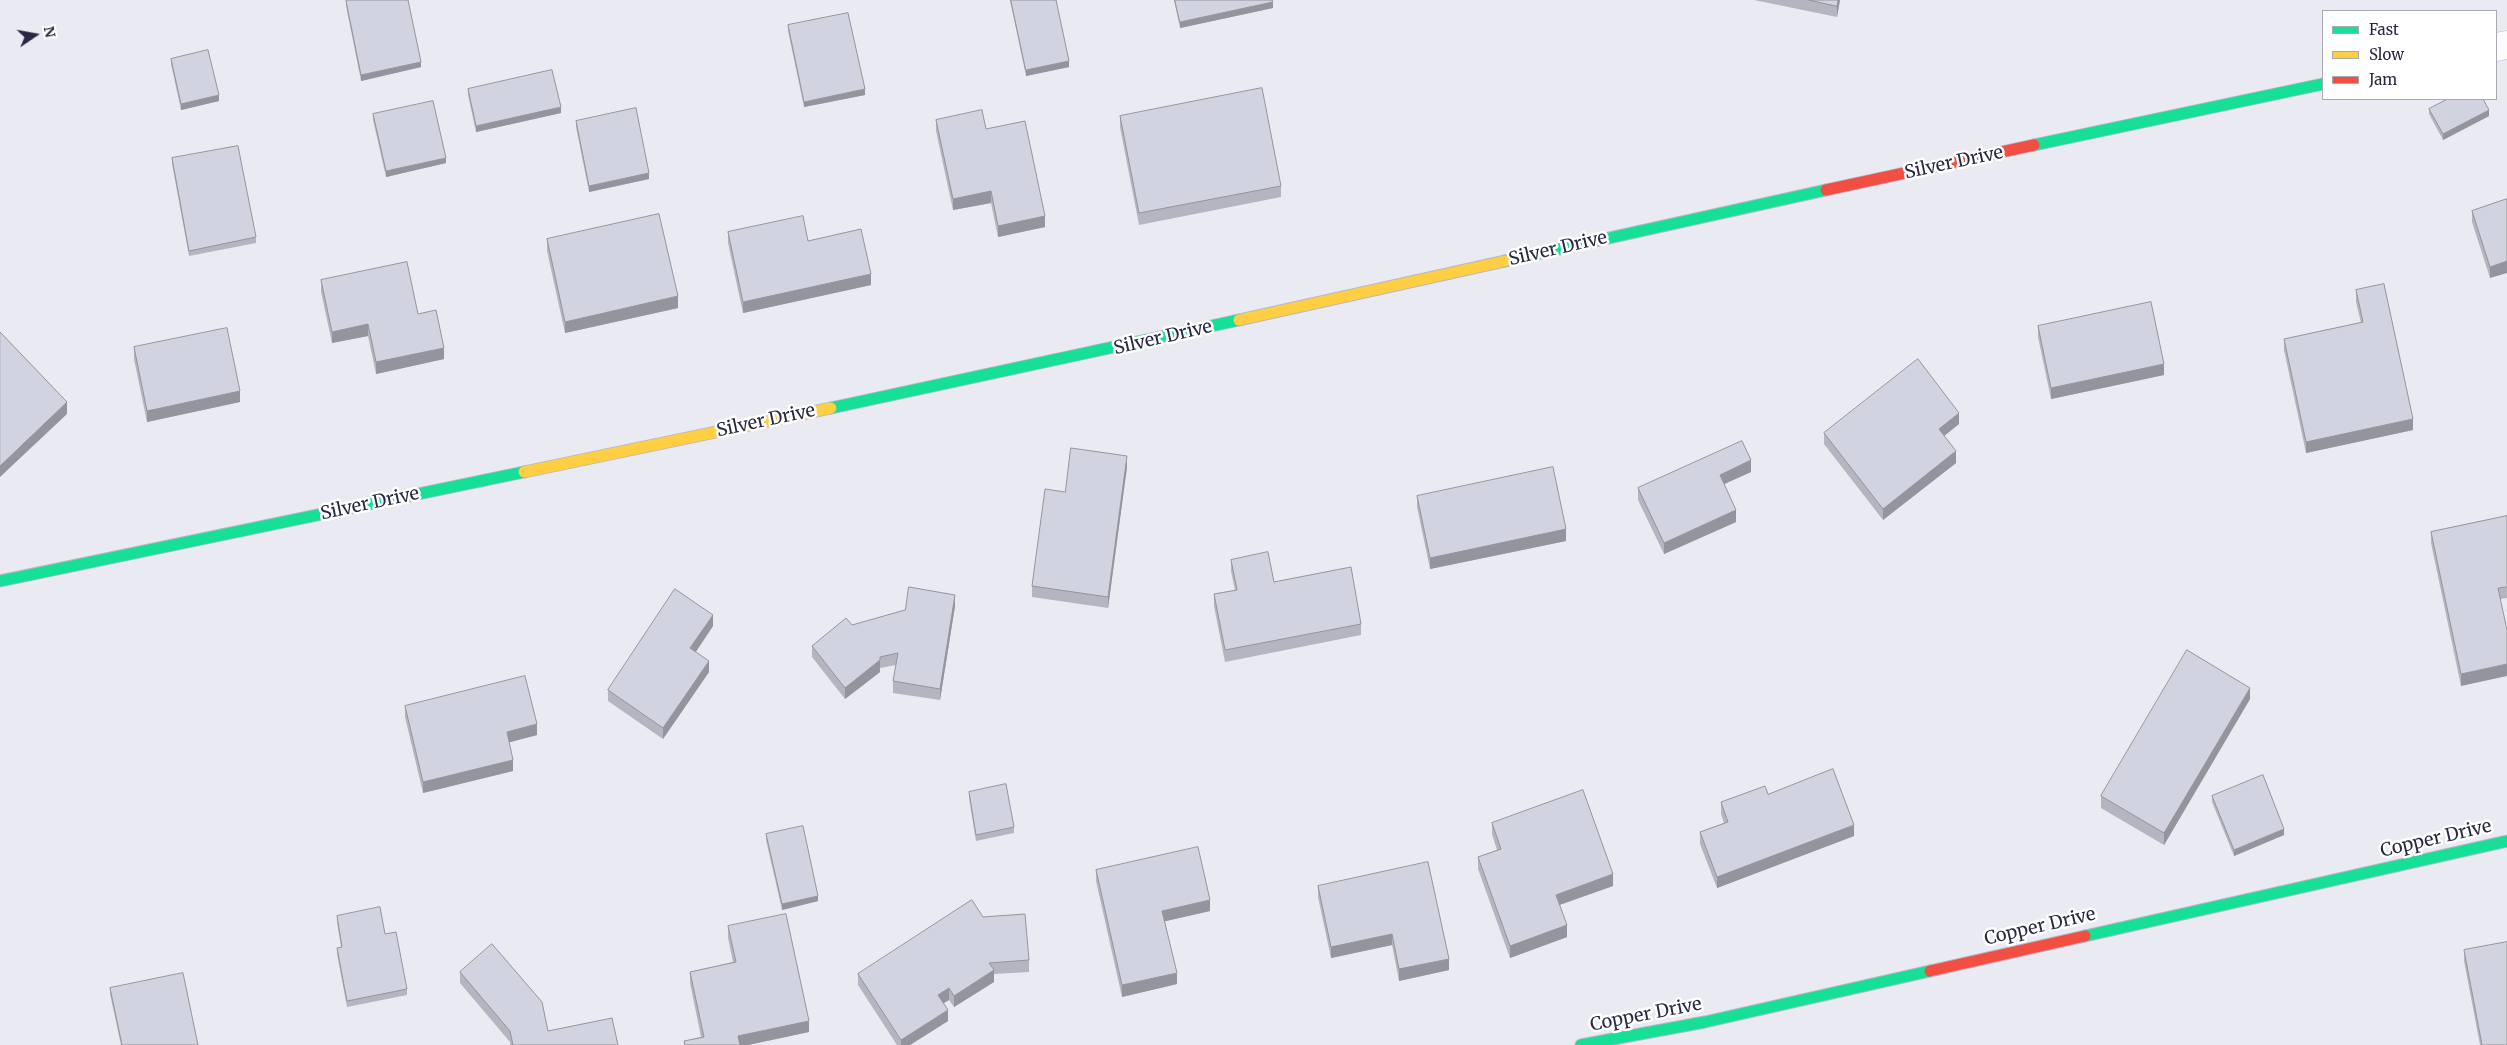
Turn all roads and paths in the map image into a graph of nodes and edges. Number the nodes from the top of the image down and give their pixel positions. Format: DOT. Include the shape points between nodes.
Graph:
graph roads {
  1 [pos="2322,84"];
  2 [pos="0,581"];
  3 [pos="2507,841"];
  4 [pos="1581,1045"];
  1 -- 2 [label="street, Silver Drive" via="1712,214 1102,352"];
  3 -- 4 [label="street, Copper Drive" via="1705,1022"];
}
